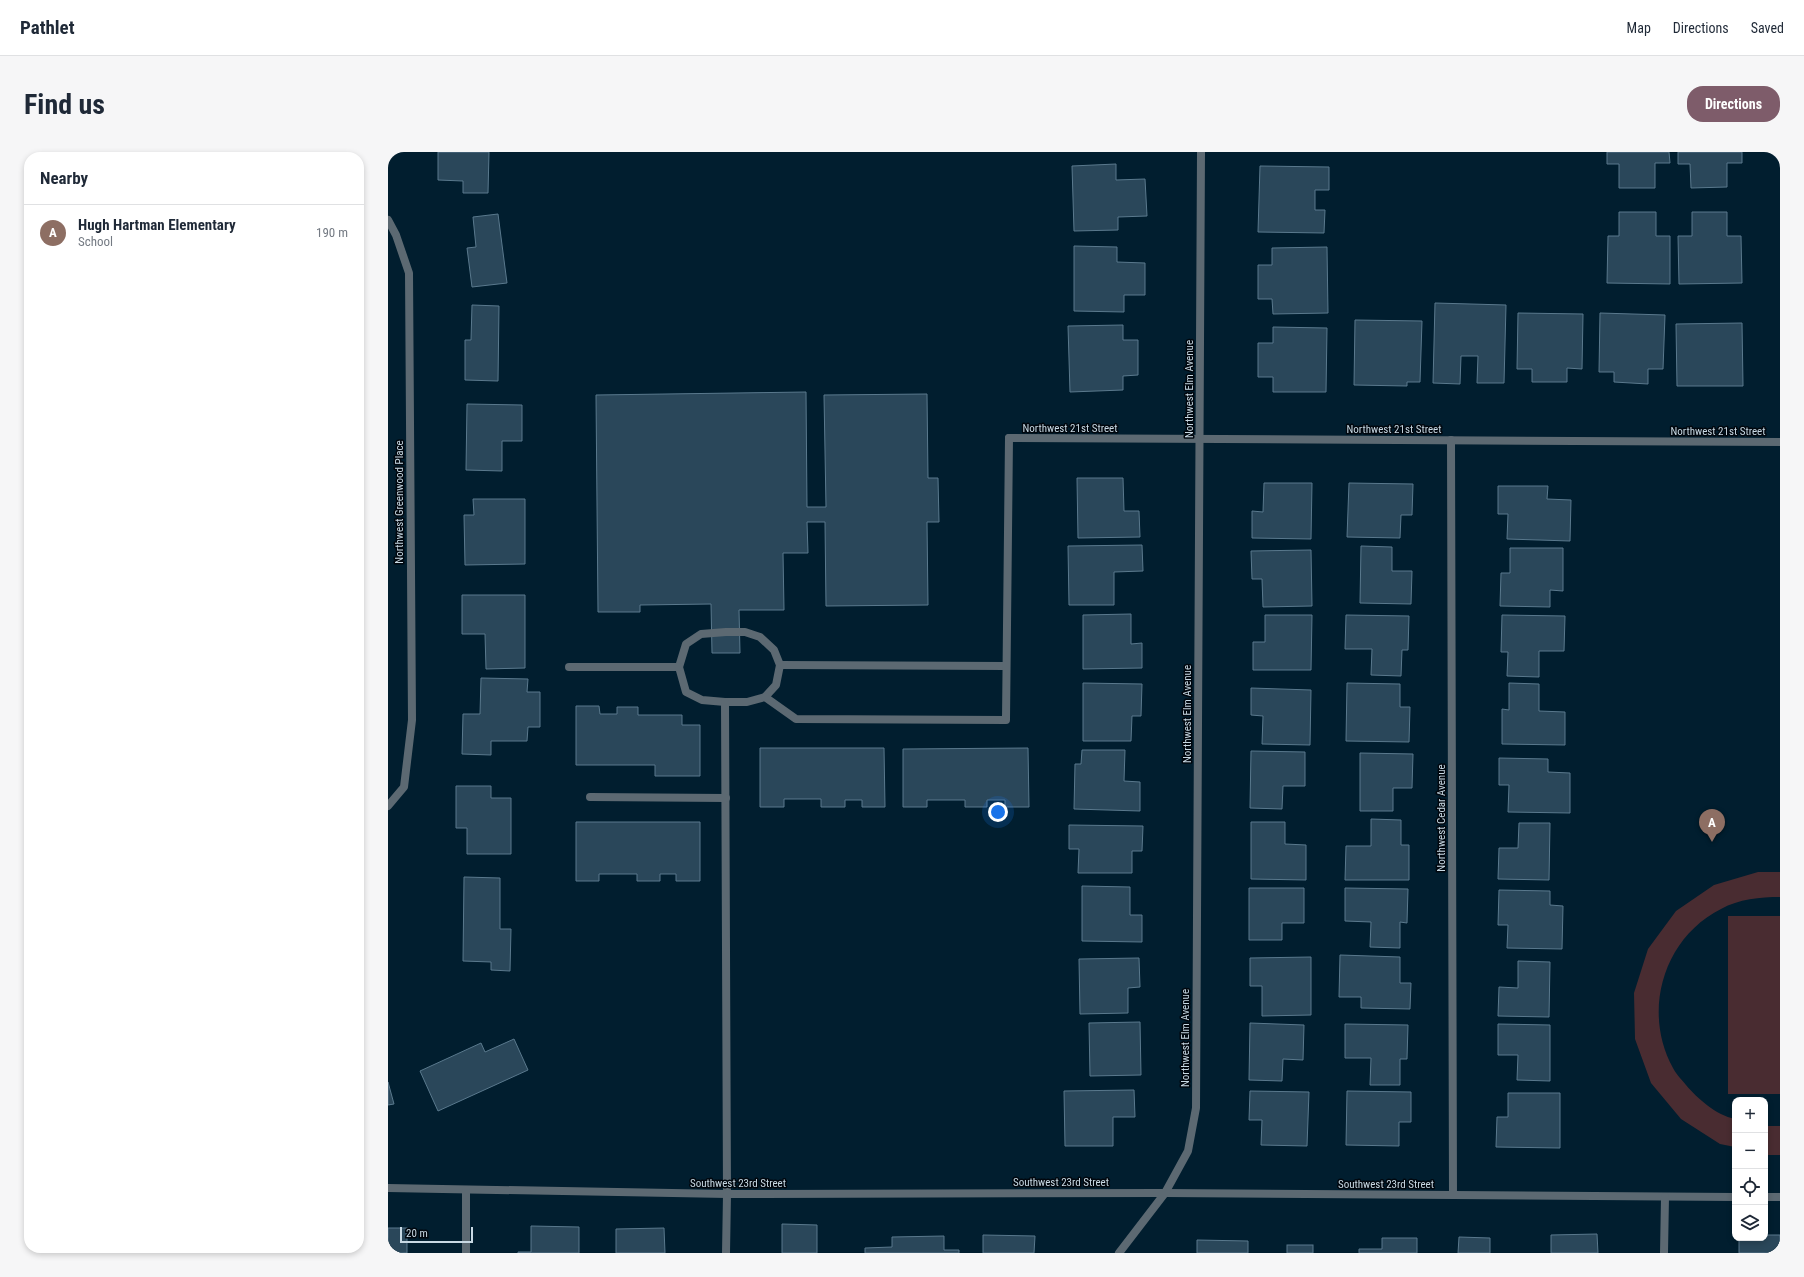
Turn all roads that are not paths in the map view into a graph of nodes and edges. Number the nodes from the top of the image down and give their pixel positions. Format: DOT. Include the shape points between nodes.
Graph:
graph roads {
  1 [pos="1201,152"];
  2 [pos="388,220"];
  3 [pos="1200,439"];
  4 [pos="1450,440"];
  5 [pos="1780,442"];
  6 [pos="780,665"];
  7 [pos="1006,666"];
  8 [pos="569,667"];
  9 [pos="679,667"];
  10 [pos="765,698"];
  11 [pos="725,702"];
  12 [pos="590,797"];
  13 [pos="726,798"];
  14 [pos="388,806"];
  15 [pos="388,1188"];
  16 [pos="466,1190"];
  17 [pos="1165,1193"];
  18 [pos="727,1194"];
  19 [pos="1453,1195"];
  20 [pos="1665,1196"];
  21 [pos="1732,1196"];
  22 [pos="1768,1196"];
  23 [pos="1780,1196"];
  24 [pos="466,1253"];
  25 [pos="726,1253"];
  26 [pos="1119,1253"];
  27 [pos="1664,1253"];
  1 -- 3 [label="street, Northwest Elm Avenue"];
  2 -- 14 [label="street, Northwest Greenwood Place" via="409,273 412,720 404,787"];
  3 -- 4 [label="street, Northwest 21st Street"];
  3 -- 7 [label="street, Northwest 21st Street" via="1009,438"];
  3 -- 17 [label="street, Northwest Elm Avenue" via="1196,1108 1188,1151"];
  4 -- 5 [label="street, Northwest 21st Street"];
  4 -- 19 [label="street, Northwest Cedar Avenue"];
  6 -- 7 [label="street"];
  6 -- 9 [label="street" via="774,650 760,637 745,632 726,632 701,634 686,644"];
  6 -- 10 [label="street" via="776,685"];
  7 -- 10 [label="street" via="1006,720 796,719"];
  8 -- 9 [label="street"];
  9 -- 11 [label="street" via="686,692 702,700"];
  10 -- 11 [label="street" via="747,702"];
  11 -- 13 [label="street"];
  12 -- 13 [label="street"];
  13 -- 18 [label="street"];
  15 -- 16 [label="street, Southwest 23rd Street"];
  16 -- 18 [label="street, Southwest 23rd Street"];
  16 -- 24 [label="street"];
  17 -- 18 [label="street, Southwest 23rd Street"];
  17 -- 19 [label="street, Southwest 23rd Street"];
  17 -- 26 [label="street, Northwest Elm Avenue"];
  18 -- 25 [label="street"];
  19 -- 20 [label="street, Southwest 23rd Street"];
  20 -- 21 [label="street, Southwest 23rd Street"];
  20 -- 27 [label="street"];
  22 -- 23 [label="street"];
}
